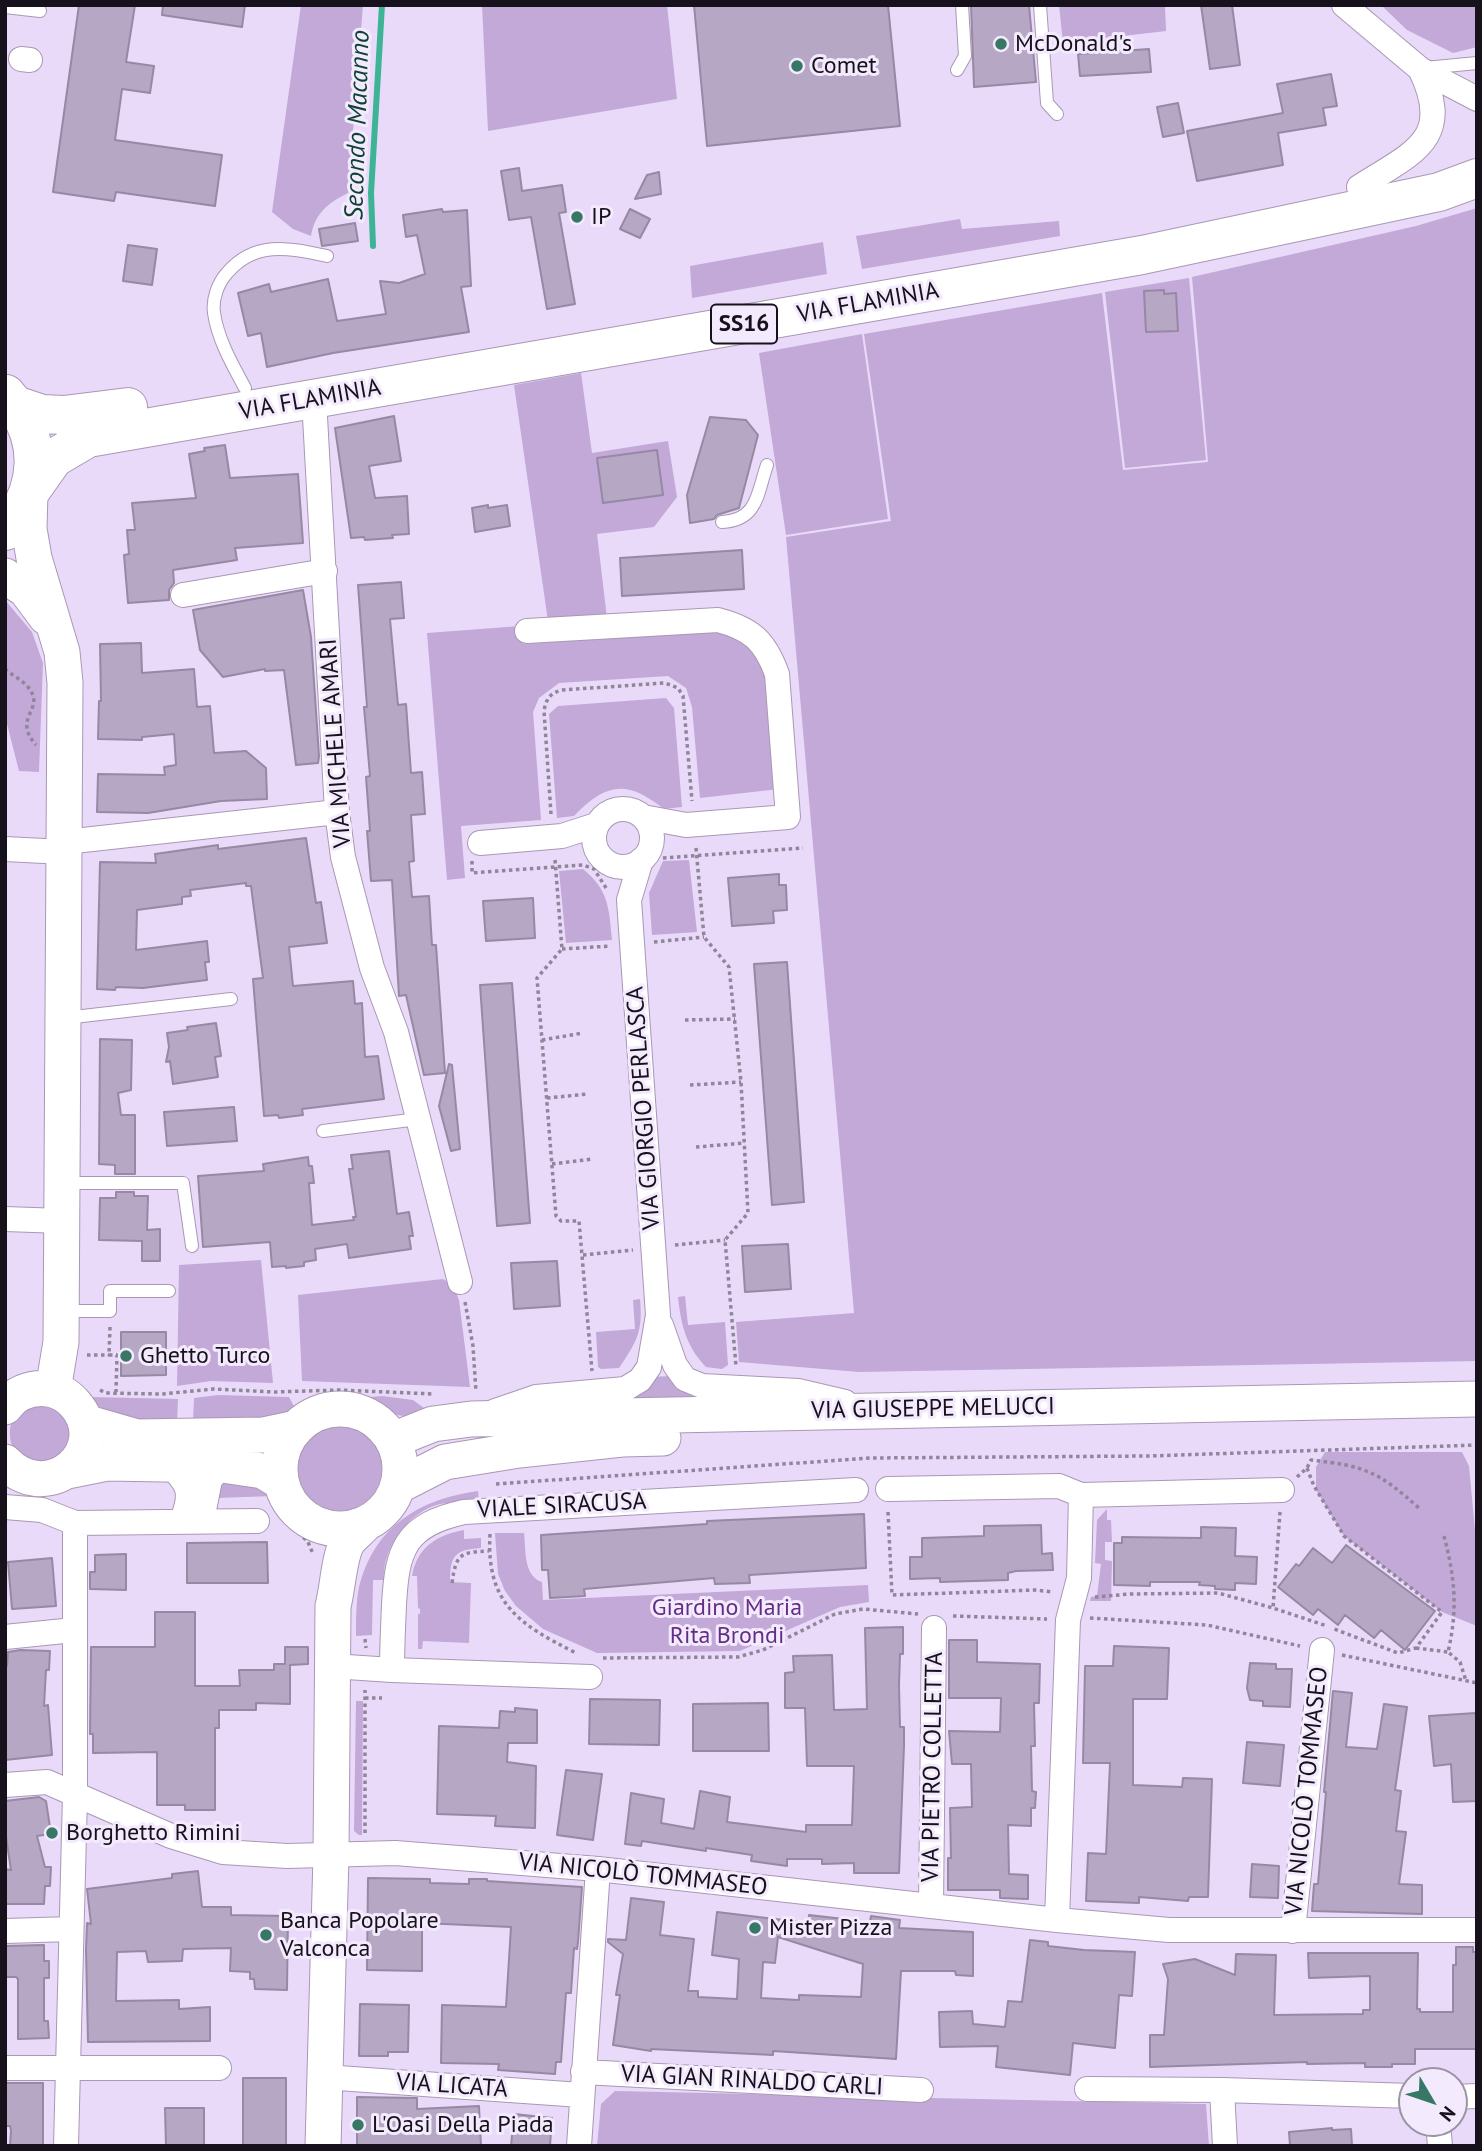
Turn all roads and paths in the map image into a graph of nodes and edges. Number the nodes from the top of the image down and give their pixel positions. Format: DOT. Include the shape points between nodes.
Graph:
graph roads {
  1 [pos="962,5"];
  2 [pos="1040,5"];
  3 [pos="1344,5"];
  4 [pos="5,7"];
  5 [pos="40,11"];
  6 [pos="1477,63"];
  7 [pos="1420,69"];
  8 [pos="957,70"];
  9 [pos="1477,99"];
  10 [pos="1057,114"];
  11 [pos="1477,152"];
  12 [pos="1477,178"];
  13 [pos="1359,187"];
  14 [pos="327,256"];
  15 [pos="245,388"];
  16 [pos="10,399"];
  17 [pos="314,399"];
  18 [pos="767,465"];
  19 [pos="30,492"];
  20 [pos="722,522"];
  21 [pos="5,531"];
  22 [pos="325,571"];
  23 [pos="5,576"];
  24 [pos="183,595"];
  25 [pos="52,625"];
  26 [pos="527,631"];
  27 [pos="5,669"];
  28 [pos="42,752"];
  29 [pos="337,812"];
  30 [pos="643,817"];
  31 [pos="691,821"];
  32 [pos="596,825"];
  33 [pos="556,839"];
  34 [pos="480,844"];
  35 [pos="65,847"];
  36 [pos="803,848"];
  37 [pos="5,849"];
  38 [pos="697,855"];
  39 [pos="649,856"];
  40 [pos="602,857"];
  41 [pos="556,866"];
  42 [pos="619,897"];
  43 [pos="704,937"];
  44 [pos="648,943"];
  45 [pos="562,949"];
  46 [pos="615,955"];
  47 [pos="231,999"];
  48 [pos="64,1018"];
  49 [pos="735,1019"];
  50 [pos="685,1020"];
  51 [pos="583,1034"];
  52 [pos="542,1040"];
  53 [pos="741,1082"];
  54 [pos="691,1085"];
  55 [pos="588,1094"];
  56 [pos="547,1098"];
  57 [pos="418,1119"];
  58 [pos="323,1131"];
  59 [pos="745,1143"];
  60 [pos="696,1147"];
  61 [pos="593,1159"];
  62 [pos="552,1164"];
  63 [pos="62,1183"];
  64 [pos="5,1219"];
  65 [pos="62,1222"];
  66 [pos="725,1240"];
  67 [pos="692,1243"];
  68 [pos="671,1245"];
  69 [pos="192,1247"];
  70 [pos="639,1250"];
  71 [pos="693,1251"];
  72 [pos="583,1255"];
  73 [pos="460,1282"];
  74 [pos="169,1291"];
  75 [pos="61,1311"];
  76 [pos="110,1311"];
  77 [pos="658,1315"];
  78 [pos="81,1355"];
  79 [pos="109,1355"];
  80 [pos="737,1373"];
  81 [pos="592,1377"];
  82 [pos="92,1386"];
  83 [pos="53,1390"];
  84 [pos="116,1393"];
  85 [pos="439,1394"];
  86 [pos="1477,1399"];
  87 [pos="479,1401"];
  88 [pos="5,1407"];
  89 [pos="880,1410"];
  90 [pos="1477,1420"];
  91 [pos="85,1422"];
  92 [pos="296,1428"];
  93 [pos="393,1440"];
  94 [pos="5,1462"];
  95 [pos="168,1464"];
  96 [pos="222,1465"];
  97 [pos="1307,1468"];
  98 [pos="68,1471"];
  99 [pos="398,1486"];
  100 [pos="888,1489"];
  101 [pos="856,1490"];
  102 [pos="1282,1490"];
  103 [pos="288,1495"];
  104 [pos="1081,1495"];
  105 [pos="5,1507"];
  106 [pos="1420,1509"];
  107 [pos="192,1520"];
  108 [pos="257,1521"];
  109 [pos="75,1523"];
  110 [pos="366,1523"];
  111 [pos="490,1526"];
  112 [pos="1444,1536"];
  113 [pos="489,1551"];
  114 [pos="452,1583"];
  115 [pos="1055,1592"];
  116 [pos="1091,1597"];
  117 [pos="333,1606"];
  118 [pos="1273,1608"];
  119 [pos="835,1614"];
  120 [pos="1087,1618"];
  121 [pos="934,1628"];
  122 [pos="74,1630"];
  123 [pos="5,1637"];
  124 [pos="1416,1648"];
  125 [pos="1322,1650"];
  126 [pos="1448,1652"];
  127 [pos="577,1654"];
  128 [pos="332,1666"];
  129 [pos="594,1668"];
  130 [pos="392,1670"];
  131 [pos="1466,1681"];
  132 [pos="1477,1683"];
  133 [pos="382,1698"];
  134 [pos="5,1785"];
  135 [pos="75,1795"];
  136 [pos="365,1839"];
  137 [pos="331,1856"];
  138 [pos="598,1869"];
  139 [pos="932,1906"];
  140 [pos="1057,1920"];
  141 [pos="71,1928"];
  142 [pos="1477,1930"];
  143 [pos="5,1931"];
  144 [pos="1293,1931"];
  145 [pos="5,2068"];
  146 [pos="69,2068"];
  147 [pos="219,2068"];
  148 [pos="324,2077"];
  149 [pos="582,2083"];
  150 [pos="1087,2089"];
  151 [pos="921,2090"];
  152 [pos="1222,2090"];
  153 [pos="1398,2096"];
  154 [pos="66,2146"];
  155 [pos="323,2146"];
  156 [pos="579,2146"];
  157 [pos="1225,2146"];
  1 -- 8 [label="lane" via="965,56"];
  2 -- 10 [label="lane" via="1047,103"];
  3 -- 7 [label="street"];
  4 -- 5 [label="lane"];
  6 -- 7 [label="lane"];
  7 -- 9 [label="street"];
  7 -- 13 [label="street" via="1434,106 1432,127 1416,151"];
  11 -- 13 [label="main road, VIA FLAMINIA / SS16"];
  12 -- 17 [label="main road, VIA FLAMINIA / SS16" via="1439,191 1142,255"];
  13 -- 15 [label="main road, VIA FLAMINIA / SS16" via="1138,238"];
  14 -- 15 [label="lane" via="288,247 260,251 238,260 218,283 214,310 223,348"];
  15 -- 16 [label="main road, VIA FLAMINIA / SS16" via="64,415 42,414"];
  16 -- 19 [label="main road, SS16" via="33,446"];
  17 -- 19 [label="main road, VIA FLAMINIA / SS16" via="88,438 54,458"];
  17 -- 22 [label="street, VIA MICHELE AMARI"];
  18 -- 20 [label="lane" via="752,508 743,518"];
  19 -- 21 [label="main road, SS16"];
  19 -- 25 [label="main road" via="31,539"];
  22 -- 24 [label="street"];
  22 -- 29 [label="street, VIA MICHELE AMARI"];
  23 -- 25 [label="main road" via="26,590"];
  25 -- 35 [label="main road" via="62,652 65,683"];
  26 -- 31 [label="street" via="718,621 740,626 759,640 777,674 788,817"];
  27 -- 28 [label="path" via="32,695 26,731"];
  29 -- 35 [label="street"];
  29 -- 57 [label="street, VIA MICHELE AMARI" via="343,857 372,968 396,1032"];
  30 -- 31 [label="street"];
  30 -- 32 [label="street" via="620,809"];
  30 -- 39 [label="street" via="650,828"];
  31 -- 33 [label="path" via="683,696 678,688 666,683 562,690 553,692 544,711"];
  31 -- 38 [label="path"];
  31 -- 39 [label="street"];
  32 -- 33 [label="street"];
  32 -- 40 [label="street, VIA GIORGIO PERLASCA" via="594,835"];
  33 -- 34 [label="street"];
  33 -- 40 [label="street"];
  33 -- 41 [label="path"];
  34 -- 41 [label="path" via="471,844 472,873"];
  35 -- 37 [label="street"];
  35 -- 48 [label="main road"];
  36 -- 38 [label="path"];
  38 -- 39 [label="path"];
  38 -- 43 [label="path"];
  39 -- 40 [label="street" via="621,867"];
  39 -- 42 [label="street, VIA GIORGIO PERLASCA"];
  40 -- 42 [label="street, VIA GIORGIO PERLASCA"];
  41 -- 42 [label="path" via="583,864 594,869"];
  41 -- 45 [label="path"];
  42 -- 77 [label="street, VIA GIORGIO PERLASCA"];
  43 -- 44 [label="path"];
  43 -- 49 [label="path" via="729,967"];
  45 -- 46 [label="path" via="615,946"];
  45 -- 52 [label="path" via="537,978"];
  47 -- 48 [label="lane"];
  48 -- 63 [label="main road"];
  49 -- 50 [label="path"];
  49 -- 53 [label="path"];
  51 -- 52 [label="path"];
  52 -- 56 [label="path"];
  53 -- 54 [label="path"];
  53 -- 59 [label="path"];
  55 -- 56 [label="path"];
  56 -- 62 [label="path"];
  57 -- 58 [label="lane"];
  57 -- 73 [label="street, VIA MICHELE AMARI"];
  59 -- 60 [label="path"];
  59 -- 66 [label="path" via="748,1213"];
  61 -- 62 [label="path"];
  62 -- 72 [label="path" via="556,1216 561,1221 579,1221"];
  63 -- 65 [label="main road"];
  63 -- 69 [label="lane" via="183,1183"];
  64 -- 65 [label="street"];
  65 -- 75 [label="main road"];
  66 -- 67 [label="path"];
  66 -- 80 [label="path"];
  67 -- 68 [label="path"];
  67 -- 71 [label="path"];
  70 -- 72 [label="path"];
  72 -- 81 [label="path"];
  73 -- 87 [label="path"];
  74 -- 76 [label="lane" via="110,1291"];
  75 -- 76 [label="lane"];
  75 -- 83 [label="main road"];
  76 -- 79 [label="path"];
  77 -- 87 [label="street, VIA GIORGIO PERLASCA" via="649,1367 625,1390"];
  77 -- 89 [label="street, VIA GIORGIO PERLASCA" via="675,1365 685,1378 702,1386 798,1391"];
  78 -- 79 [label="path"];
  79 -- 84 [label="path" via="117,1355"];
  82 -- 84 [label="path"];
  83 -- 88 [label="main road" via="29,1390"];
  83 -- 91 [label="main road" via="74,1402"];
  84 -- 85 [label="path" via="214,1389"];
  86 -- 89 [label="main road, VIA GIUSEPPE MELUCCI"];
  87 -- 89 [label="main road, VIA GIUSEPPE MELUCCI"];
  87 -- 93 [label="main road, VIA GIUSEPPE MELUCCI"];
  90 -- 99 [label="main road, VIA GIUSEPPE MELUCCI" via="622,1440 445,1462"];
  91 -- 92 [label="main road" via="136,1437 264,1435"];
  91 -- 98 [label="main road" via="86,1444"];
  92 -- 93 [label="main road" via="316,1413 341,1408 376,1420"];
  92 -- 103 [label="main road" via="280,1459"];
  93 -- 99 [label="main road" via="400,1462"];
  94 -- 98 [label="main road" via="35,1479"];
  95 -- 96 [label="main road"];
  95 -- 98 [label="main road" via="107,1463"];
  95 -- 107 [label="street" via="189,1490"];
  96 -- 103 [label="main road" via="263,1471"];
  96 -- 107 [label="street"];
  97 -- 102 [label="path"];
  97 -- 106 [label="path" via="1311,1460 1350,1464 1392,1483"];
  97 -- 124 [label="path" via="1343,1536 1442,1612"];
  99 -- 110 [label="main road" via="386,1508"];
  100 -- 104 [label="street" via="1059,1486"];
  100 -- 115 [label="path" via="892,1595"];
  101 -- 130 [label="street, VIALE SIRACUSA" via="440,1517 409,1541 398,1564"];
  102 -- 104 [label="street"];
  102 -- 118 [label="path"];
  103 -- 110 [label="main road" via="315,1524 354,1528"];
  103 -- 117 [label="main road" via="328,1562"];
  104 -- 140 [label="street" via="1079,1578 1068,1620"];
  105 -- 109 [label="street" via="42,1510"];
  107 -- 108 [label="street"];
  107 -- 109 [label="street"];
  109 -- 122 [label="street"];
  110 -- 117 [label="main road" via="348,1541"];
  111 -- 113 [label="path"];
  112 -- 126 [label="path" via="1454,1580 1455,1613"];
  113 -- 114 [label="path" via="459,1556"];
  113 -- 127 [label="path" via="498,1593 516,1618"];
  116 -- 118 [label="path" via="1217,1593"];
  117 -- 128 [label="main road"];
  118 -- 124 [label="path" via="1387,1650 1398,1653"];
  119 -- 129 [label="path" via="763,1650 738,1657"];
  120 -- 125 [label="path" via="1207,1625"];
  121 -- 139 [label="street, VIA PIETRO COLLETTA"];
  122 -- 123 [label="street"];
  122 -- 135 [label="street"];
  124 -- 126 [label="path"];
  125 -- 131 [label="path"];
  125 -- 144 [label="street, VIA NICOLÒ TOMMASEO"];
  126 -- 131 [label="path" via="1460,1662"];
  128 -- 130 [label="street"];
  128 -- 137 [label="main road"];
  129 -- 130 [label="street"];
  131 -- 132 [label="path"];
  133 -- 136 [label="path" via="365,1699"];
  134 -- 135 [label="street, VIA NICOLÒ TOMMASEO" via="47,1782"];
  135 -- 137 [label="street, VIA NICOLÒ TOMMASEO" via="171,1836 223,1852"];
  135 -- 141 [label="street"];
  137 -- 138 [label="street, VIA NICOLÒ TOMMASEO" via="395,1853"];
  137 -- 148 [label="main road"];
  138 -- 139 [label="street, VIA NICOLÒ TOMMASEO"];
  138 -- 149 [label="street"];
  139 -- 140 [label="street, VIA NICOLÒ TOMMASEO"];
  140 -- 144 [label="street, VIA NICOLÒ TOMMASEO" via="1169,1930"];
  141 -- 143 [label="street"];
  141 -- 146 [label="street"];
  142 -- 144 [label="street, VIA NICOLÒ TOMMASEO"];
  145 -- 146 [label="street"];
  146 -- 147 [label="street"];
  146 -- 154 [label="street"];
  148 -- 149 [label="street, VIA LICATA"];
  148 -- 155 [label="main road"];
  149 -- 151 [label="street, VIA GIAN RINALDO CARLI"];
  149 -- 156 [label="street"];
  150 -- 152 [label="street"];
  152 -- 153 [label="street"];
  152 -- 157 [label="street"];
}
